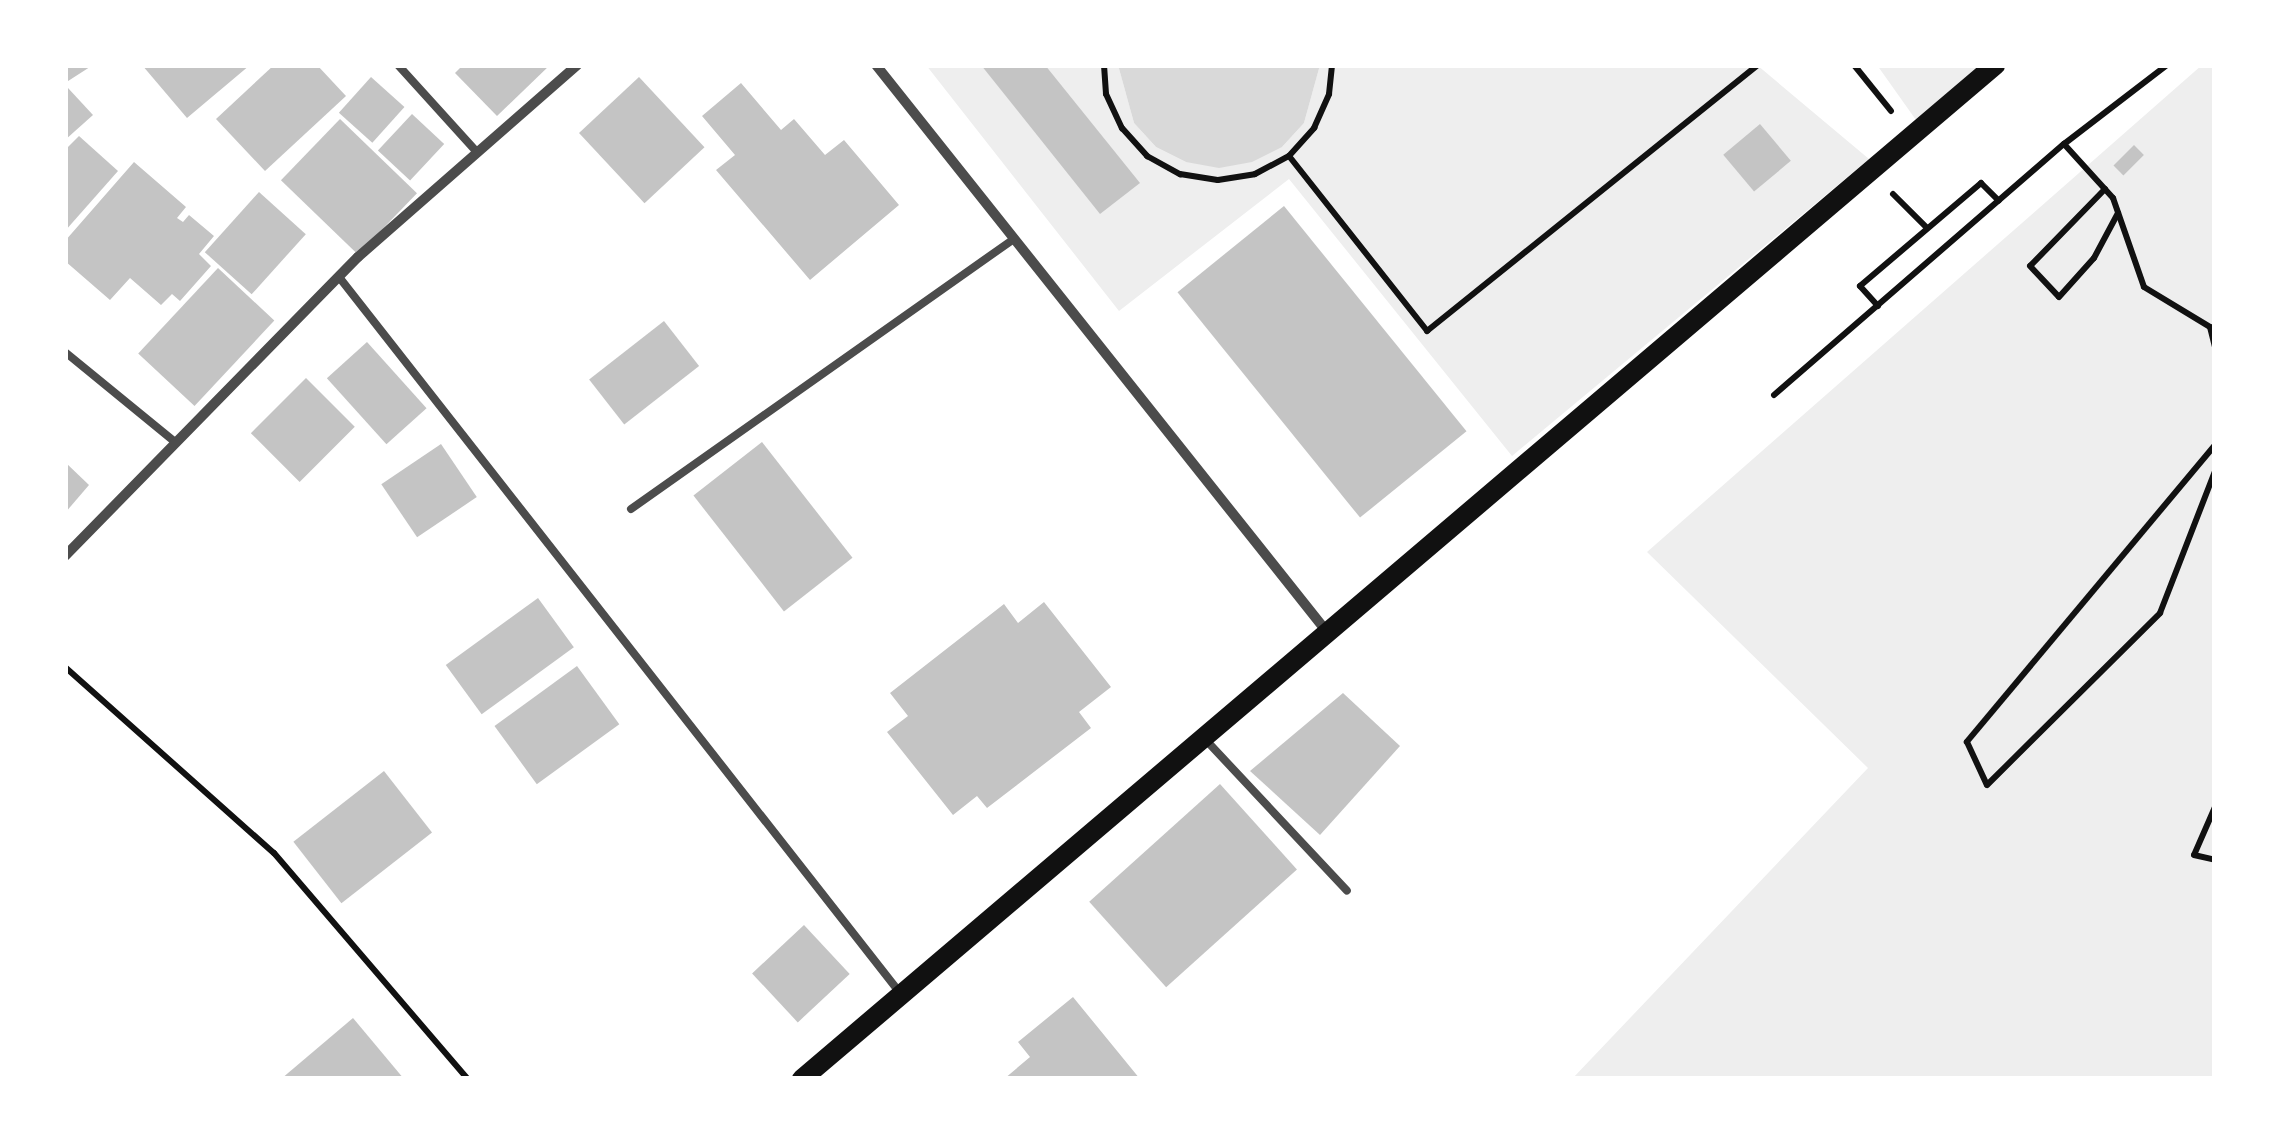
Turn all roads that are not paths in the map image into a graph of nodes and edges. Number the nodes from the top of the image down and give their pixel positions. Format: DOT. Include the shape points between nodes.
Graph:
graph roads {
  1 [pos="398,65"];
  2 [pos="577,65"];
  3 [pos="876,65"];
  4 [pos="1995,65"];
  5 [pos="474,150"];
  6 [pos="1014,239"];
  7 [pos="339,277"];
  8 [pos="65,352"];
  9 [pos="176,442"];
  10 [pos="631,509"];
  11 [pos="65,556"];
  12 [pos="1328,633"];
  13 [pos="1204,738"];
  14 [pos="1347,891"];
  15 [pos="900,993"];
  16 [pos="802,1079"];
  1 -- 5 [label="lane"];
  2 -- 5 [label="street"];
  3 -- 6 [label="street"];
  4 -- 12 [label="main road"];
  5 -- 7 [label="street"];
  6 -- 10 [label="lane"];
  6 -- 12 [label="street"];
  7 -- 9 [label="street"];
  7 -- 15 [label="lane"];
  8 -- 9 [label="lane"];
  9 -- 11 [label="street"];
  12 -- 13 [label="main road"];
  13 -- 14 [label="lane"];
  13 -- 15 [label="main road"];
  15 -- 16 [label="main road"];
}
